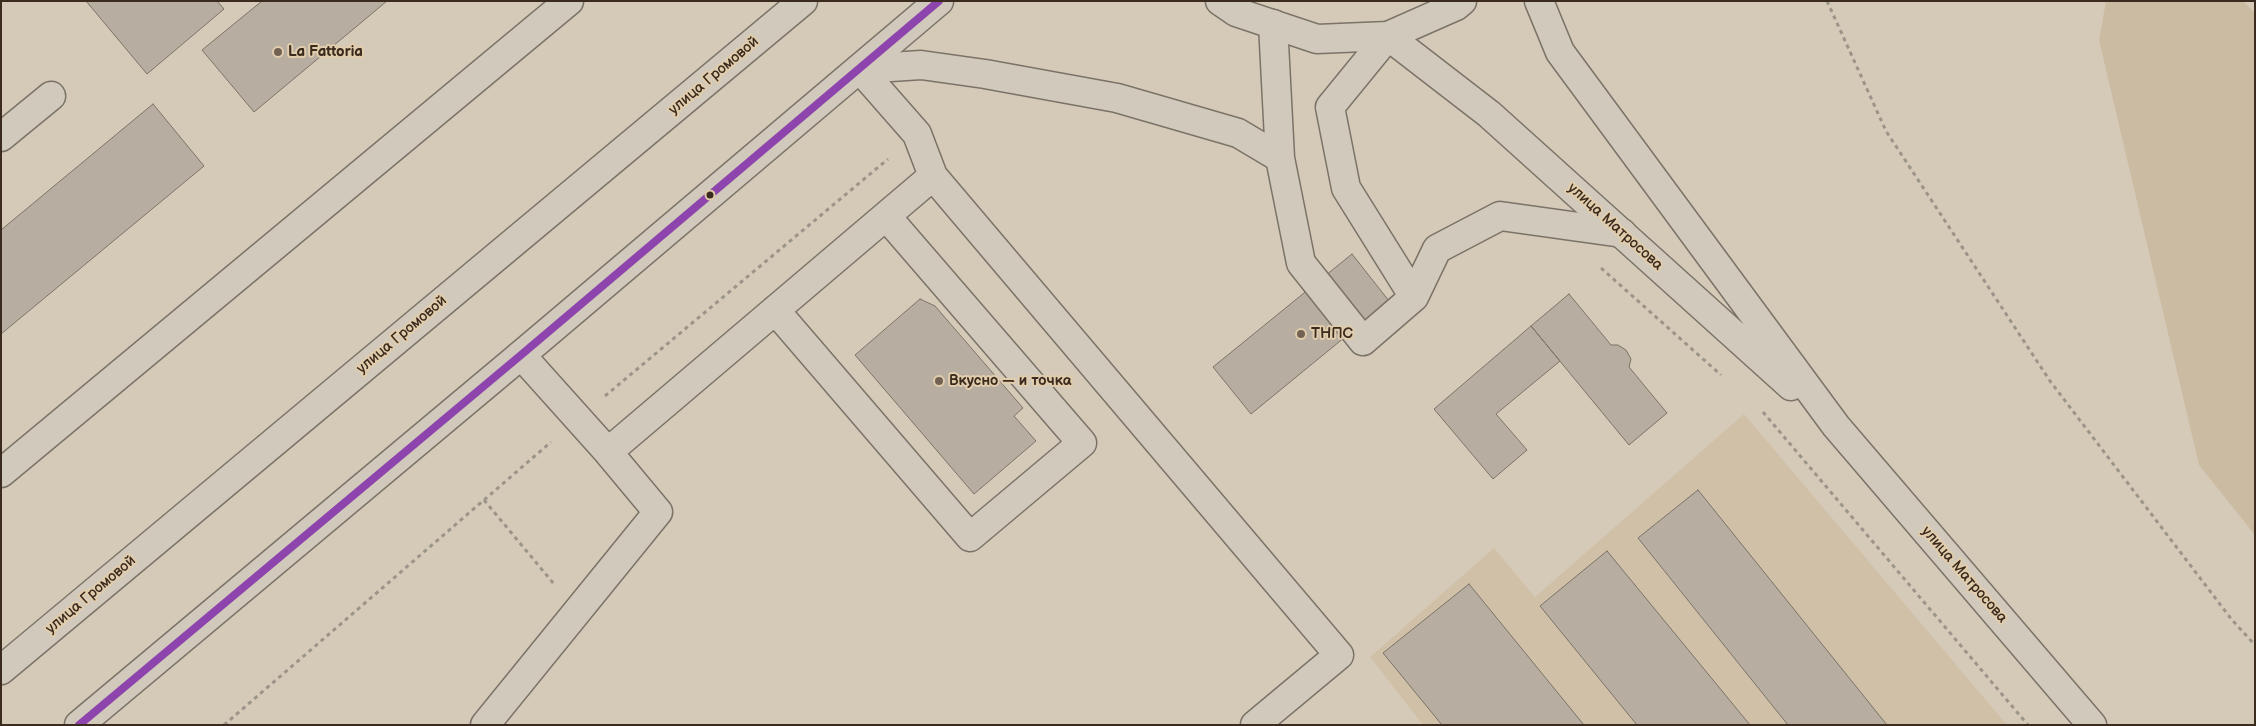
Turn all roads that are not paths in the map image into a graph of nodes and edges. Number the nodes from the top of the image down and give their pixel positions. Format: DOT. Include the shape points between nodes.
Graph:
graph roads {
  1 [pos="569,1"];
  2 [pos="804,1"];
  3 [pos="939,1"];
  4 [pos="1220,1"];
  5 [pos="1462,1"];
  6 [pos="1540,1"];
  7 [pos="1272,24"];
  8 [pos="1388,36"];
  9 [pos="860,69"];
  10 [pos="51,96"];
  11 [pos="1,137"];
  12 [pos="1280,158"];
  13 [pos="933,176"];
  14 [pos="886,216"];
  15 [pos="1622,233"];
  16 [pos="1414,297"];
  17 [pos="775,310"];
  18 [pos="521,355"];
  19 [pos="1836,426"];
  20 [pos="608,452"];
  21 [pos="1,473"];
  22 [pos="1,670"];
  23 [pos="79,725"];
  24 [pos="485,725"];
  25 [pos="1255,725"];
  26 [pos="2092,725"];
  1 -- 21 [label="main road"];
  2 -- 22 [label="main road, улица Громовой"];
  3 -- 9 [label="main road"];
  4 -- 7 [label="main road" via="1236,12"];
  5 -- 8 [label="main road"];
  6 -- 19 [label="main road, улица Матросова" via="1560,52"];
  7 -- 8 [label="main road" via="1317,39"];
  7 -- 12 [label="main road"];
  8 -- 15 [label="main road, улица Матросова" via="1489,114"];
  8 -- 16 [label="main road" via="1330,107 1346,188"];
  9 -- 12 [label="main road" via="921,64 1118,98 1238,133"];
  9 -- 13 [label="main road" via="917,134"];
  9 -- 18 [label="main road"];
  10 -- 11 [label="main road"];
  12 -- 16 [label="main road" via="1300,263 1363,341"];
  13 -- 14 [label="main road"];
  13 -- 25 [label="main road" via="1339,655"];
  14 -- 17 [label="main road"];
  14 -- 17 [label="main road" via="1082,443 970,536"];
  15 -- 16 [label="main road" via="1500,216 1437,249"];
  15 -- 19 [label="main road, улица Матросова"];
  17 -- 20 [label="main road"];
  18 -- 20 [label="main road"];
  18 -- 23 [label="main road"];
  19 -- 26 [label="main road, улица Матросова"];
  20 -- 24 [label="main road" via="658,512"];
}
